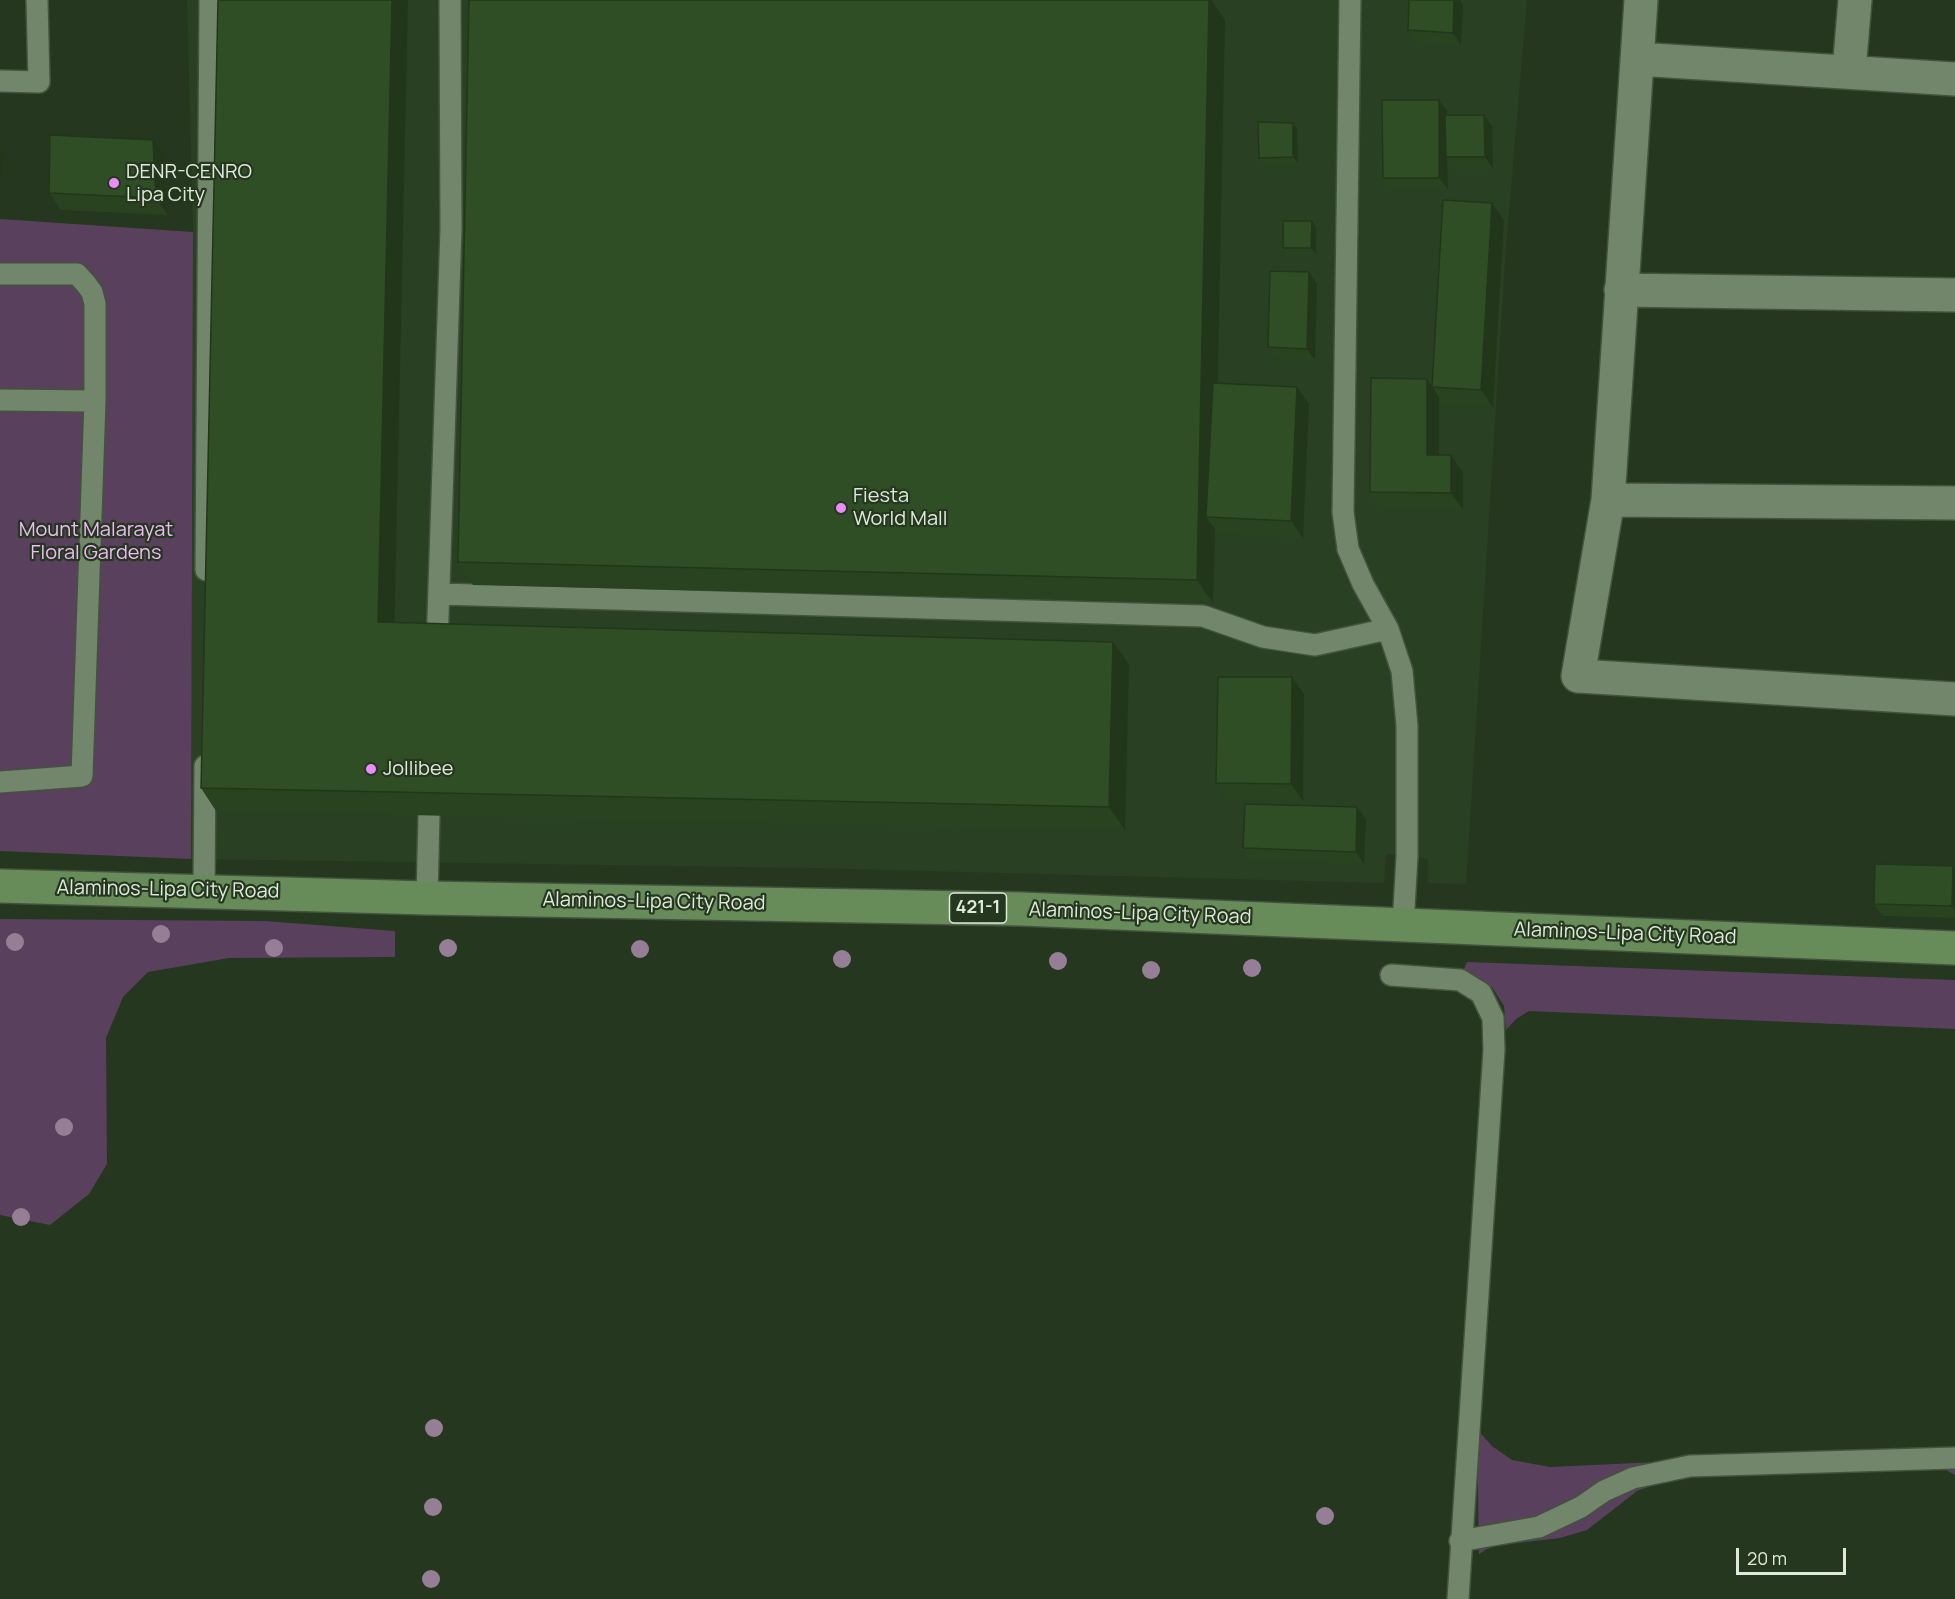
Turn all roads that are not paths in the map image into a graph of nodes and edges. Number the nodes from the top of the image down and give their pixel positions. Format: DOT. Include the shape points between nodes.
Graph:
graph roads {
  1 [pos="37,0"];
  2 [pos="210,0"];
  3 [pos="450,0"];
  4 [pos="1350,0"];
  5 [pos="1641,0"];
  6 [pos="1855,0"];
  7 [pos="1637,59"];
  8 [pos="1849,71"];
  9 [pos="1955,79"];
  10 [pos="0,81"];
  11 [pos="0,274"];
  12 [pos="1621,290"];
  13 [pos="1955,295"];
  14 [pos="0,400"];
  15 [pos="95,401"];
  16 [pos="1608,500"];
  17 [pos="1955,503"];
  18 [pos="206,589"];
  19 [pos="440,594"];
  20 [pos="1388,629"];
  21 [pos="437,646"];
  22 [pos="1955,699"];
  23 [pos="205,742"];
  24 [pos="0,782"];
  25 [pos="429,814"];
  26 [pos="0,886"];
  27 [pos="204,891"];
  28 [pos="427,898"];
  29 [pos="1403,926"];
  30 [pos="1955,948"];
  31 [pos="1391,975"];
  32 [pos="1955,1458"];
  33 [pos="1460,1541"];
  34 [pos="1458,1599"];
  1 -- 10 [label="lane" via="39,82"];
  2 -- 18 [label="lane"];
  3 -- 19 [label="lane" via="451,229"];
  4 -- 20 [label="lane" via="1343,512 1348,549"];
  5 -- 7 [label="street"];
  6 -- 8 [label="street"];
  7 -- 8 [label="street"];
  7 -- 12 [label="street"];
  8 -- 9 [label="street"];
  11 -- 15 [label="lane" via="77,274 92,292"];
  12 -- 13 [label="street"];
  12 -- 16 [label="street"];
  14 -- 15 [label="lane"];
  15 -- 24 [label="lane" via="82,776"];
  16 -- 17 [label="street"];
  16 -- 22 [label="street" via="1578,676"];
  19 -- 20 [label="lane" via="1203,616 1263,637 1315,645"];
  19 -- 21 [label="lane"];
  20 -- 29 [label="lane" via="1402,671 1407,726"];
  23 -- 27 [label="lane"];
  25 -- 28 [label="lane"];
  26 -- 27 [label="main road, Alaminos-Lipa City Road / 421-1"];
  27 -- 28 [label="main road, Alaminos-Lipa City Road / 421-1"];
  28 -- 29 [label="main road, Alaminos-Lipa City Road / 421-1" via="1022,909"];
  29 -- 30 [label="main road, Alaminos-Lipa City Road / 421-1"];
  31 -- 33 [label="lane" via="1460,980 1481,993 1493,1018 1494,1050"];
  32 -- 33 [label="lane" via="1690,1466 1633,1478 1539,1527"];
  33 -- 34 [label="lane"];
}
